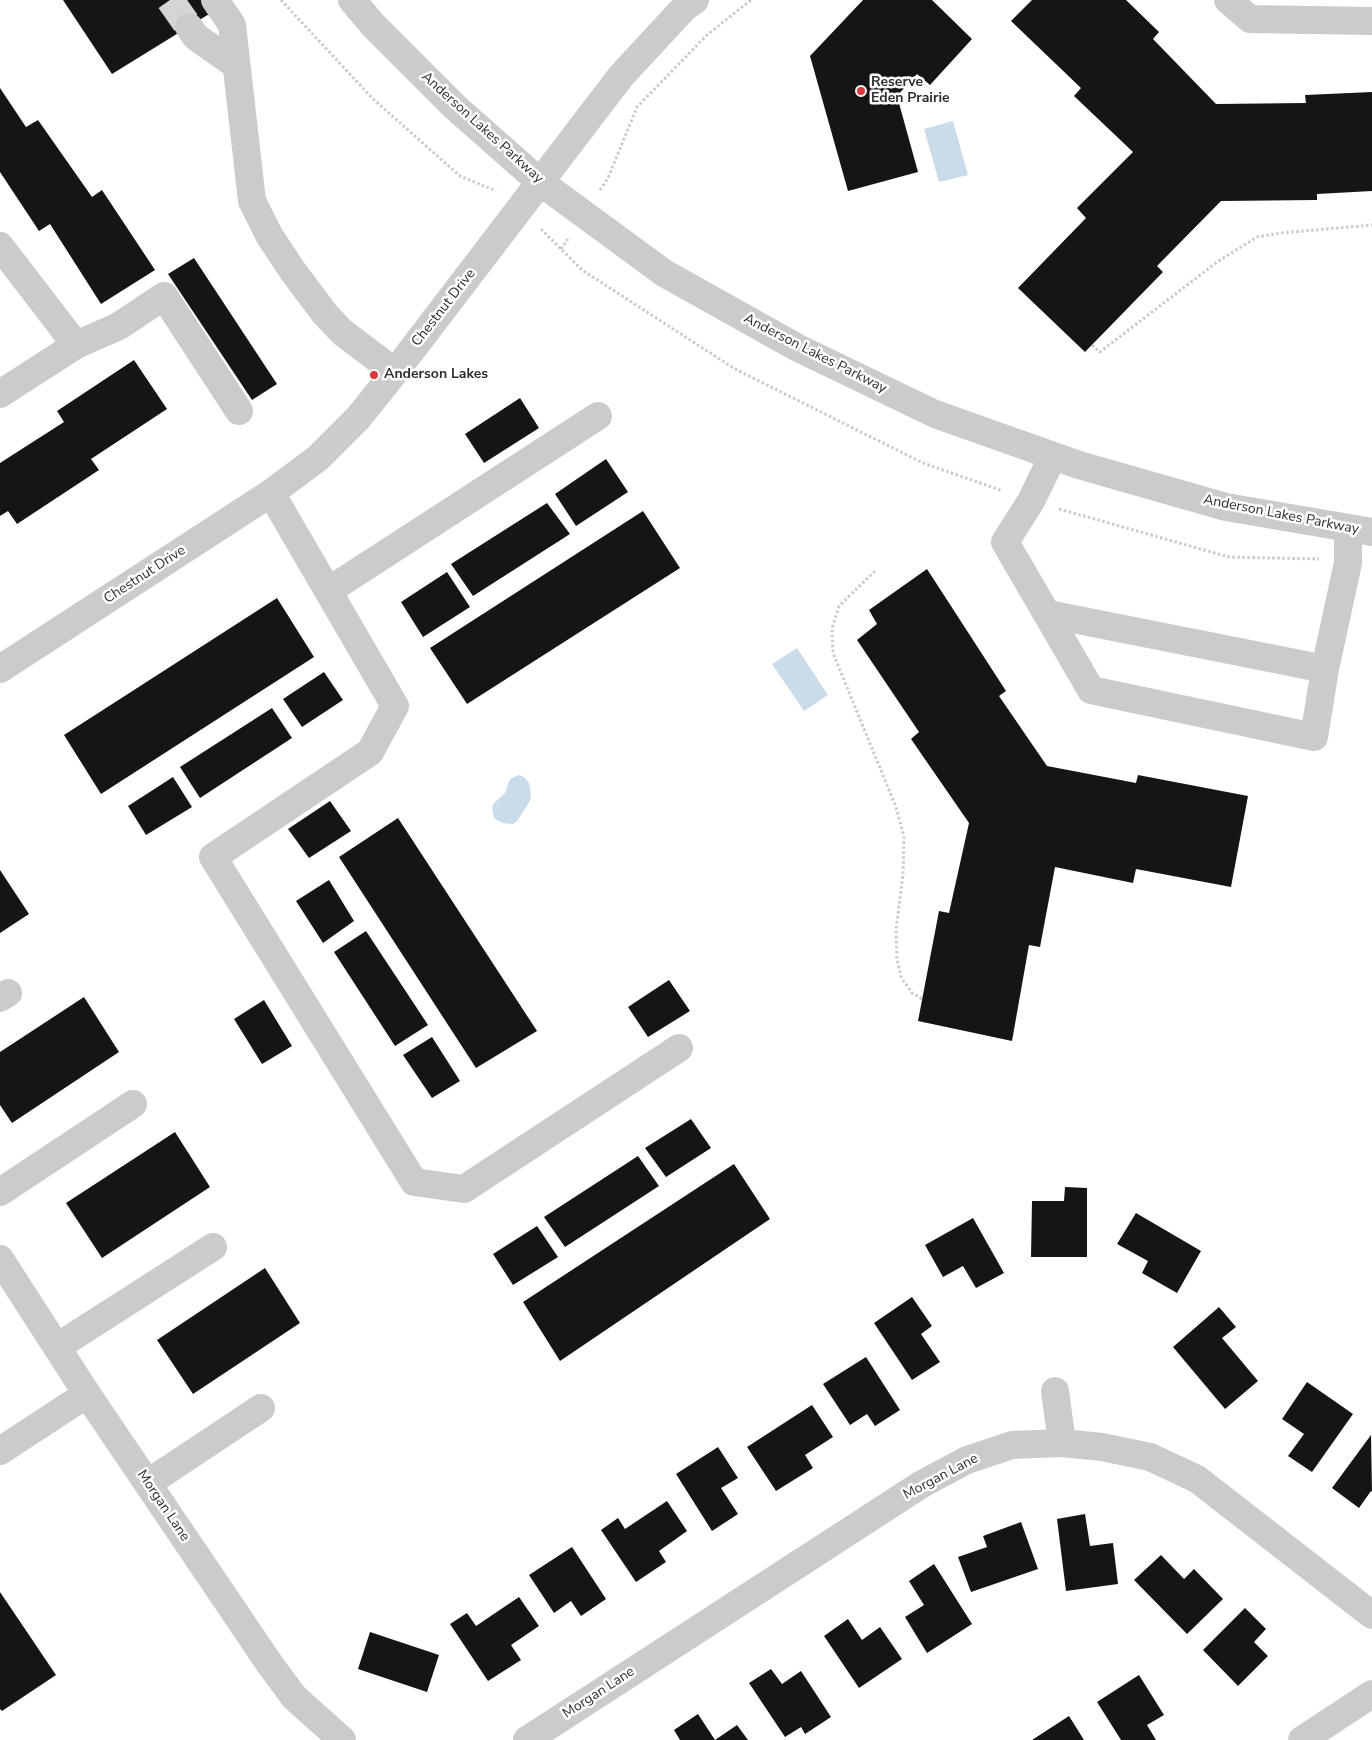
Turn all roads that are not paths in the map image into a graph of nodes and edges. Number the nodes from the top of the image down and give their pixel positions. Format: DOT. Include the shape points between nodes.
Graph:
graph roads {
  1 [pos="215,0"];
  2 [pos="352,0"];
  3 [pos="695,0"];
  4 [pos="1228,0"];
  5 [pos="1372,21"];
  6 [pos="188,26"];
  7 [pos="236,66"];
  8 [pos="540,182"];
  9 [pos="0,246"];
  10 [pos="76,345"];
  11 [pos="395,372"];
  12 [pos="0,394"];
  13 [pos="239,411"];
  14 [pos="598,416"];
  15 [pos="1053,456"];
  16 [pos="271,493"];
  17 [pos="1360,530"];
  18 [pos="328,591"];
  19 [pos="1048,614"];
  20 [pos="0,669"];
  21 [pos="1325,669"];
  22 [pos="678,1048"];
  23 [pos="133,1104"];
  24 [pos="0,1192"];
  25 [pos="213,1247"];
  26 [pos="0,1259"];
  27 [pos="57,1348"];
  28 [pos="1055,1391"];
  29 [pos="87,1394"];
  30 [pos="261,1408"];
  31 [pos="1062,1443"];
  32 [pos="0,1451"];
  33 [pos="148,1483"];
  34 [pos="1372,1615"];
  35 [pos="1372,1694"];
  36 [pos="342,1740"];
  37 [pos="527,1740"];
  38 [pos="1302,1740"];
  1 -- 7 [label="street" via="232,25"];
  2 -- 8 [label="street, Anderson Lakes Parkway" via="455,107"];
  3 -- 8 [label="street, Chestnut Drive" via="621,76"];
  4 -- 5 [label="street" via="1250,19"];
  6 -- 7 [label="street" via="196,38"];
  7 -- 11 [label="street" via="252,201 269,235 325,314 342,332"];
  8 -- 11 [label="street, Chestnut Drive"];
  8 -- 15 [label="street, Anderson Lakes Parkway" via="664,272 798,348 935,414"];
  9 -- 10 [label="street"];
  10 -- 12 [label="street"];
  10 -- 13 [label="street" via="119,326 164,296"];
  11 -- 16 [label="street, Chestnut Drive" via="358,418 324,451"];
  14 -- 18 [label="street"];
  15 -- 17 [label="street, Anderson Lakes Parkway" via="1226,507"];
  15 -- 19 [label="street" via="1031,501 1005,542"];
  16 -- 18 [label="street"];
  16 -- 20 [label="street, Chestnut Drive"];
  17 -- 21 [label="street" via="1348,563"];
  18 -- 22 [label="street" via="395,706 370,752 213,857 414,1182 464,1189"];
  19 -- 21 [label="street"];
  19 -- 21 [label="street" via="1091,690 1314,737"];
  23 -- 24 [label="street"];
  25 -- 27 [label="street"];
  26 -- 27 [label="street, Morgan Lane"];
  27 -- 29 [label="street, Morgan Lane"];
  28 -- 31 [label="street"];
  29 -- 32 [label="street"];
  29 -- 33 [label="street, Morgan Lane"];
  30 -- 33 [label="street"];
  31 -- 34 [label="street, Morgan Lane" via="1150,1457 1197,1479"];
  31 -- 37 [label="street, Morgan Lane" via="1012,1445 967,1460 922,1484"];
  33 -- 36 [label="street, Morgan Lane" via="294,1697"];
  35 -- 38 [label="street"];
}
